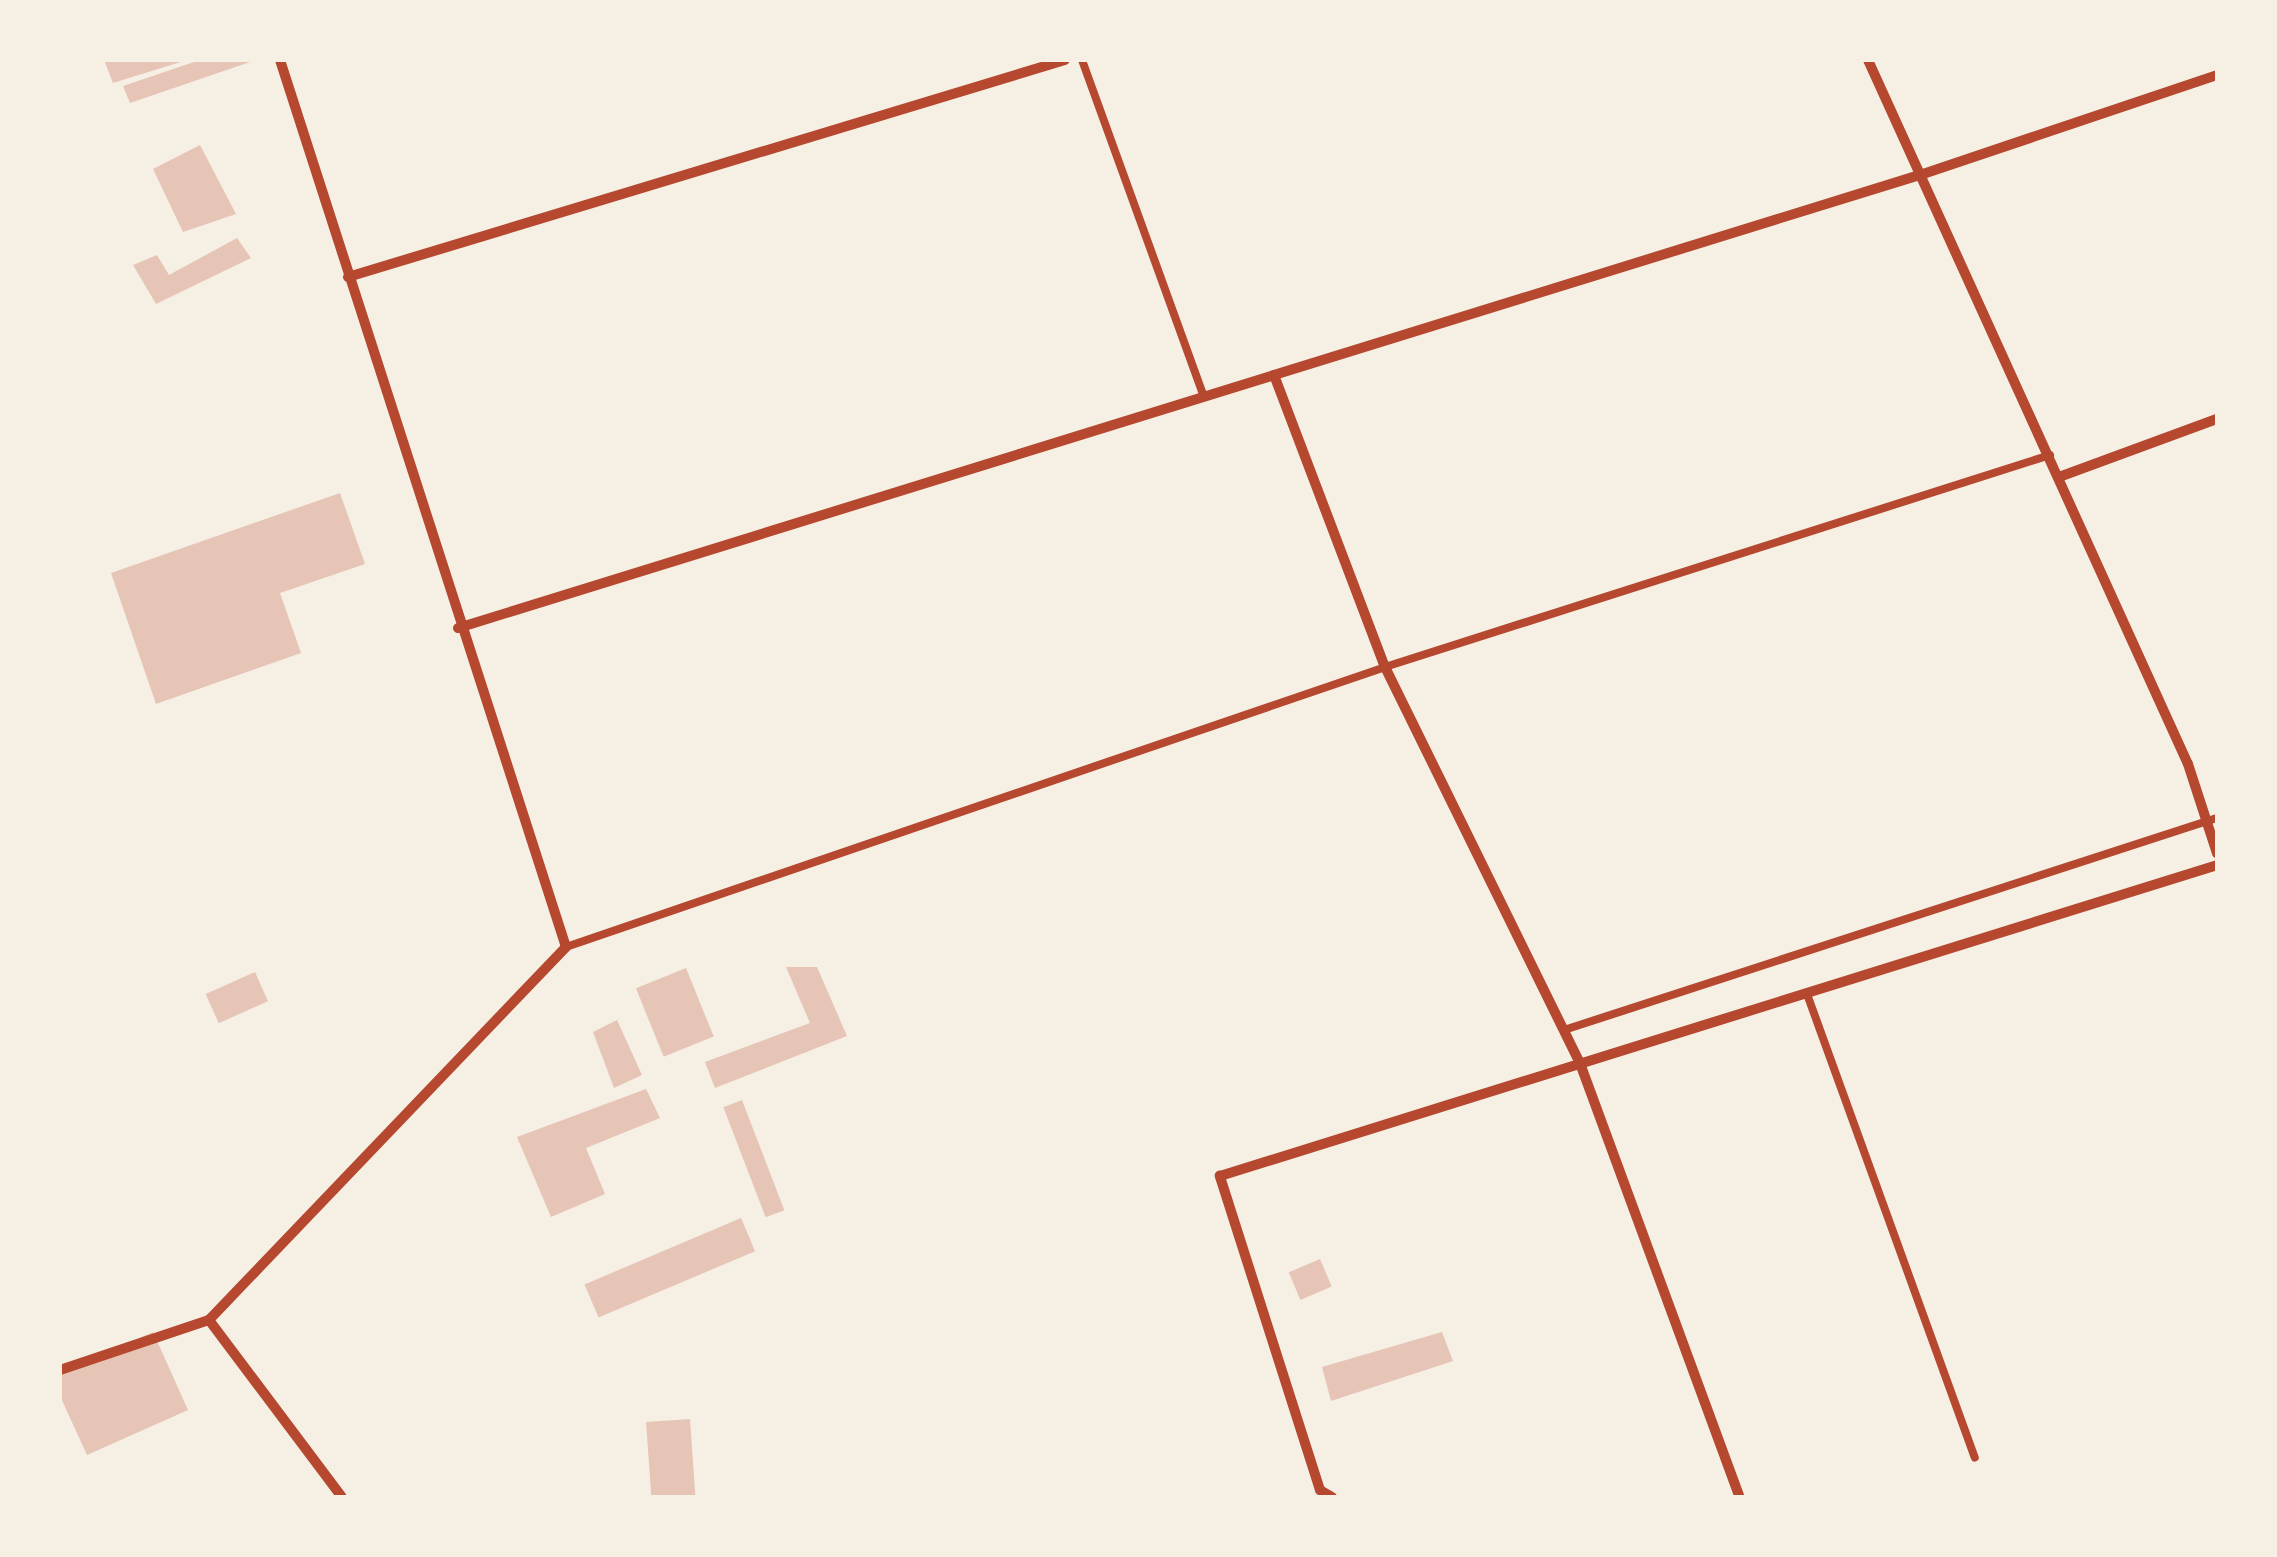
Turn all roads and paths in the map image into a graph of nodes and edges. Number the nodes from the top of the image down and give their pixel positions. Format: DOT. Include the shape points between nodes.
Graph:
graph roads {
  1 [pos="280,60"];
  2 [pos="1065,60"];
  3 [pos="1082,60"];
  4 [pos="1868,60"];
  5 [pos="2217,75"];
  6 [pos="1923,174"];
  7 [pos="348,277"];
  8 [pos="1274,375"];
  9 [pos="1204,397"];
  10 [pos="2217,419"];
  11 [pos="2050,455"];
  12 [pos="2059,477"];
  13 [pos="458,628"];
  14 [pos="1385,668"];
  15 [pos="2212,820"];
  16 [pos="2217,853"];
  17 [pos="2217,864"];
  18 [pos="566,947"];
  19 [pos="1807,994"];
  20 [pos="1564,1030"];
  21 [pos="1582,1066"];
  22 [pos="209,1320"];
  23 [pos="60,1370"];
  24 [pos="1975,1457"];
  25 [pos="342,1497"];
  26 [pos="1332,1497"];
  27 [pos="1740,1497"];
  1 -- 7 [label="street"];
  2 -- 7 [label="street"];
  3 -- 9 [label="lane"];
  4 -- 6 [label="street"];
  5 -- 6 [label="street"];
  6 -- 8 [label="street"];
  6 -- 11 [label="street"];
  7 -- 13 [label="street"];
  8 -- 9 [label="street"];
  8 -- 14 [label="street"];
  9 -- 13 [label="street"];
  10 -- 12 [label="street"];
  11 -- 12 [label="street"];
  11 -- 14 [label="lane"];
  12 -- 15 [label="street"];
  13 -- 18 [label="street"];
  14 -- 18 [label="lane"];
  14 -- 20 [label="street"];
  15 -- 16 [label="street"];
  15 -- 20 [label="lane"];
  17 -- 19 [label="street"];
  18 -- 22 [label="street"];
  19 -- 21 [label="street"];
  19 -- 24 [label="lane"];
  20 -- 21 [label="street"];
  21 -- 26 [label="street" via="1220,1176 1320,1490"];
  21 -- 27 [label="street"];
  22 -- 23 [label="street"];
  22 -- 25 [label="street"];
}
